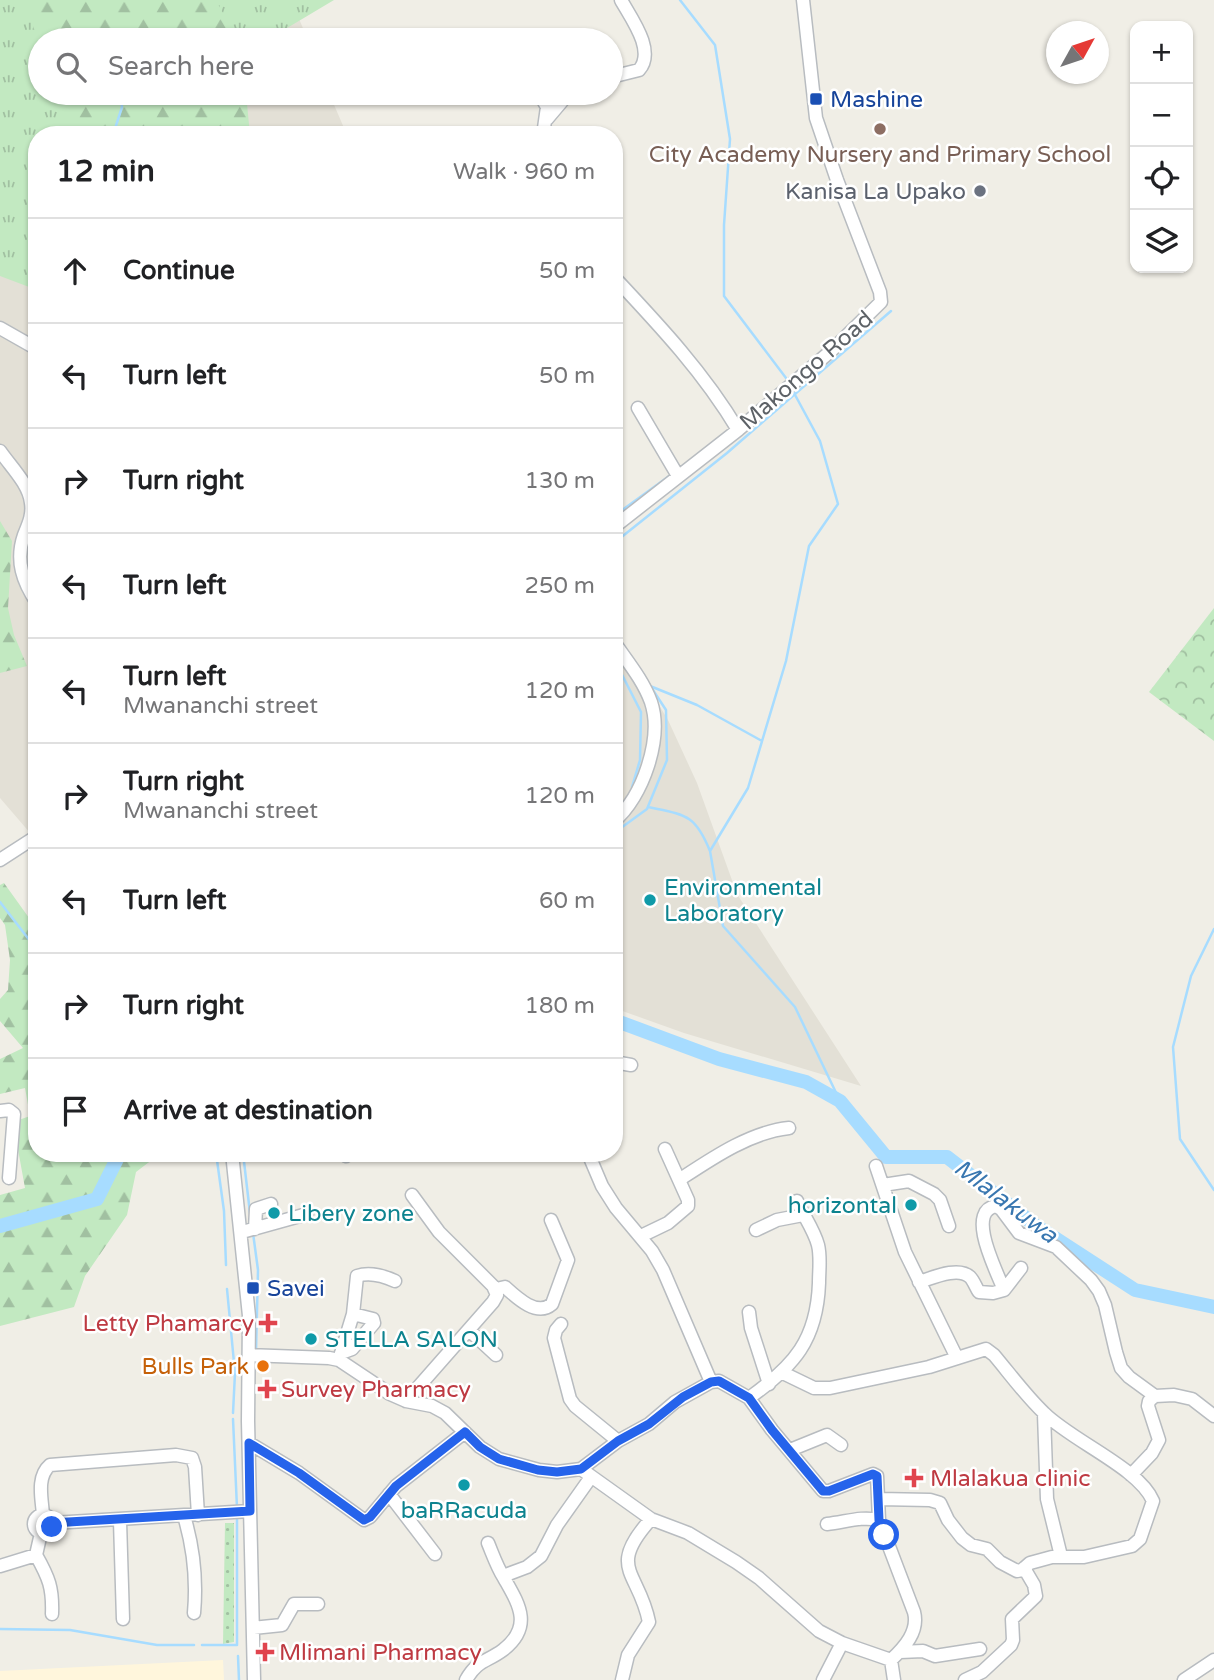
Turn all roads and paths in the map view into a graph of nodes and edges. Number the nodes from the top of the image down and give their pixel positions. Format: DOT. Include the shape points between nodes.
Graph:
graph roads {
  1 [pos="621,0"];
  2 [pos="803,0"];
  3 [pos="623,74"];
  4 [pos="546,105"];
  5 [pos="559,105"];
  6 [pos="547,120"];
  7 [pos="545,126"];
  8 [pos="623,287"];
  9 [pos="0,328"];
  10 [pos="28,344"];
  11 [pos="638,408"];
  12 [pos="738,430"];
  13 [pos="0,451"];
  14 [pos="678,476"];
  15 [pos="28,496"];
  16 [pos="623,520"];
  17 [pos="28,525"];
  18 [pos="28,590"];
  19 [pos="623,656"];
  20 [pos="623,813"];
  21 [pos="28,842"];
  22 [pos="0,860"];
  23 [pos="623,1064"];
  24 [pos="631,1065"];
  25 [pos="0,1111"];
  26 [pos="789,1128"];
  27 [pos="665,1149"];
  28 [pos="233,1162"];
  29 [pos="591,1162"];
  30 [pos="876,1166"];
  31 [pos="9,1178"];
  32 [pos="679,1180"];
  33 [pos="883,1185"];
  34 [pos="412,1195"];
  35 [pos="797,1201"];
  36 [pos="271,1204"];
  37 [pos="307,1214"];
  38 [pos="803,1215"];
  39 [pos="551,1220"];
  40 [pos="949,1226"];
  41 [pos="255,1230"];
  42 [pos="756,1230"];
  43 [pos="242,1232"];
  44 [pos="641,1236"];
  45 [pos="1021,1268"];
  46 [pos="395,1281"];
  47 [pos="919,1282"];
  48 [pos="496,1289"];
  49 [pos="1004,1290"];
  50 [pos="749,1312"];
  51 [pos="353,1314"];
  52 [pos="561,1324"];
  53 [pos="469,1330"];
  54 [pos="249,1355"];
  55 [pos="496,1355"];
  56 [pos="340,1357"];
  57 [pos="957,1358"];
  58 [pos="783,1373"];
  59 [pos="711,1382"];
  60 [pos="769,1384"];
  61 [pos="1155,1396"];
  62 [pos="749,1398"];
  63 [pos="406,1401"];
  64 [pos="1044,1414"];
  65 [pos="1214,1416"];
  66 [pos="465,1432"];
  67 [pos="618,1441"];
  68 [pos="249,1443"];
  69 [pos="841,1445"];
  70 [pos="790,1450"];
  71 [pos="586,1473"];
  72 [pos="1132,1475"];
  73 [pos="389,1494"];
  74 [pos="879,1499"];
  75 [pos="250,1511"];
  76 [pos="198,1515"];
  77 [pos="184,1516"];
  78 [pos="48,1519"];
  79 [pos="651,1519"];
  80 [pos="879,1520"];
  81 [pos="120,1521"];
  82 [pos="827,1524"];
  83 [pos="488,1543"];
  84 [pos="435,1554"];
  85 [pos="36,1555"];
  86 [pos="1061,1556"];
  87 [pos="0,1566"];
  88 [pos="1024,1568"];
  89 [pos="503,1576"];
  90 [pos="318,1604"];
  91 [pos="194,1613"];
  92 [pos="52,1614"];
  93 [pos="123,1619"];
  94 [pos="253,1628"];
  95 [pos="842,1643"];
  96 [pos="980,1649"];
  97 [pos="896,1656"];
  98 [pos="1214,1660"];
  99 [pos="254,1680"];
  100 [pos="466,1680"];
  101 [pos="622,1680"];
  102 [pos="823,1680"];
  103 [pos="894,1680"];
  104 [pos="965,1680"];
  105 [pos="1184,1680"];
  1 -- 3 [label="street" via="645,58 639,70"];
  2 -- 12 [label="street, Makongo Road" via="816,118 882,299 846,337"];
  4 -- 6 [label="street"];
  5 -- 6 [label="street"];
  6 -- 7 [label="street"];
  8 -- 12 [label="street" via="687,357"];
  9 -- 10 [label="street"];
  11 -- 14 [label="street"];
  12 -- 14 [label="street, Makongo Road"];
  13 -- 15 [label="street"];
  14 -- 16 [label="street, Makongo Road"];
  17 -- 18 [label="street" via="20,565"];
  19 -- 20 [label="street" via="646,690 654,718 648,767"];
  21 -- 22 [label="street"];
  23 -- 24 [label="street"];
  25 -- 31 [label="street" via="14,1114"];
  26 -- 32 [label="street" via="756,1137"];
  27 -- 32 [label="street"];
  28 -- 43 [label="street"];
  29 -- 44 [label="street" via="602,1186"];
  30 -- 33 [label="street"];
  32 -- 44 [label="street" via="688,1199 684,1211"];
  33 -- 40 [label="street" via="909,1181 934,1194"];
  33 -- 47 [label="street"];
  34 -- 48 [label="street" via="439,1232"];
  35 -- 38 [label="street"];
  36 -- 41 [label="street" via="256,1209"];
  37 -- 41 [label="street"];
  38 -- 42 [label="street"];
  38 -- 58 [label="street" via="818,1243 819,1296 805,1345"];
  39 -- 48 [label="street" via="568,1261 552,1304 538,1309 505,1287"];
  41 -- 43 [label="street"];
  43 -- 54 [label="street"];
  44 -- 59 [label="street" via="663,1270"];
  45 -- 49 [label="street"];
  46 -- 51 [label="street" via="357,1276"];
  47 -- 49 [label="street" via="961,1273 969,1276 979,1292"];
  47 -- 57 [label="street"];
  48 -- 53 [label="street" via="496,1298"];
  49 -- 61 [label="street" via="982,1231 983,1213 992,1206 1001,1209 1020,1233 1056,1247 1091,1280 1105,1305 1121,1367"];
  50 -- 60 [label="street"];
  51 -- 56 [label="street"];
  51 -- 56 [label="street" via="374,1323"];
  52 -- 67 [label="street" via="554,1338 570,1399"];
  53 -- 55 [label="street"];
  53 -- 63 [label="street"];
  54 -- 56 [label="street"];
  54 -- 68 [label="street"];
  56 -- 63 [label="street" via="373,1384"];
  57 -- 58 [label="street" via="830,1388 814,1388"];
  57 -- 64 [label="street" via="989,1351"];
  58 -- 60 [label="street"];
  59 -- 62 [label="street" via="719,1381"];
  59 -- 67 [label="street"];
  60 -- 62 [label="street"];
  61 -- 65 [label="street" via="1192,1399"];
  61 -- 72 [label="street" via="1148,1406 1158,1444"];
  62 -- 70 [label="street"];
  63 -- 66 [label="street" via="432,1406"];
  64 -- 72 [label="street"];
  64 -- 86 [label="street" via="1047,1499"];
  66 -- 71 [label="street" via="499,1459 538,1470"];
  66 -- 73 [label="street"];
  67 -- 71 [label="street"];
  68 -- 73 [label="street" via="364,1520"];
  68 -- 75 [label="street"];
  69 -- 70 [label="street" via="828,1435"];
  70 -- 74 [label="street" via="823,1491 873,1474 878,1479"];
  71 -- 79 [label="street"];
  71 -- 89 [label="street" via="541,1556"];
  72 -- 86 [label="street" via="1153,1502 1140,1539 1132,1546 1084,1557"];
  73 -- 84 [label="street"];
  74 -- 80 [label="street"];
  74 -- 88 [label="street" via="940,1503 955,1531 968,1543 987,1549 1010,1569"];
  75 -- 76 [label="street"];
  75 -- 94 [label="street"];
  76 -- 77 [label="street"];
  76 -- 78 [label="street" via="192,1458 176,1455 50,1465 41,1484"];
  77 -- 81 [label="street"];
  77 -- 91 [label="street" via="194,1559"];
  78 -- 81 [label="street"];
  78 -- 85 [label="street" via="38,1517 34,1524 41,1533"];
  79 -- 95 [label="street" via="688,1533 736,1562 819,1631"];
  79 -- 101 [label="street" via="632,1542 627,1565 649,1622 628,1655"];
  80 -- 82 [label="street" via="860,1517"];
  80 -- 97 [label="street" via="916,1618 913,1632"];
  81 -- 93 [label="street"];
  83 -- 89 [label="street"];
  85 -- 87 [label="street"];
  85 -- 92 [label="street" via="50,1581"];
  86 -- 88 [label="street"];
  88 -- 104 [label="street" via="1036,1596 1012,1619 1012,1645 982,1672"];
  89 -- 100 [label="street" via="520,1607 517,1631 502,1651 476,1664"];
  90 -- 94 [label="street" via="294,1604 282,1625"];
  94 -- 99 [label="street"];
  95 -- 97 [label="street"];
  95 -- 102 [label="street"];
  96 -- 97 [label="street"];
  97 -- 103 [label="street"];
  98 -- 105 [label="street"];
}
